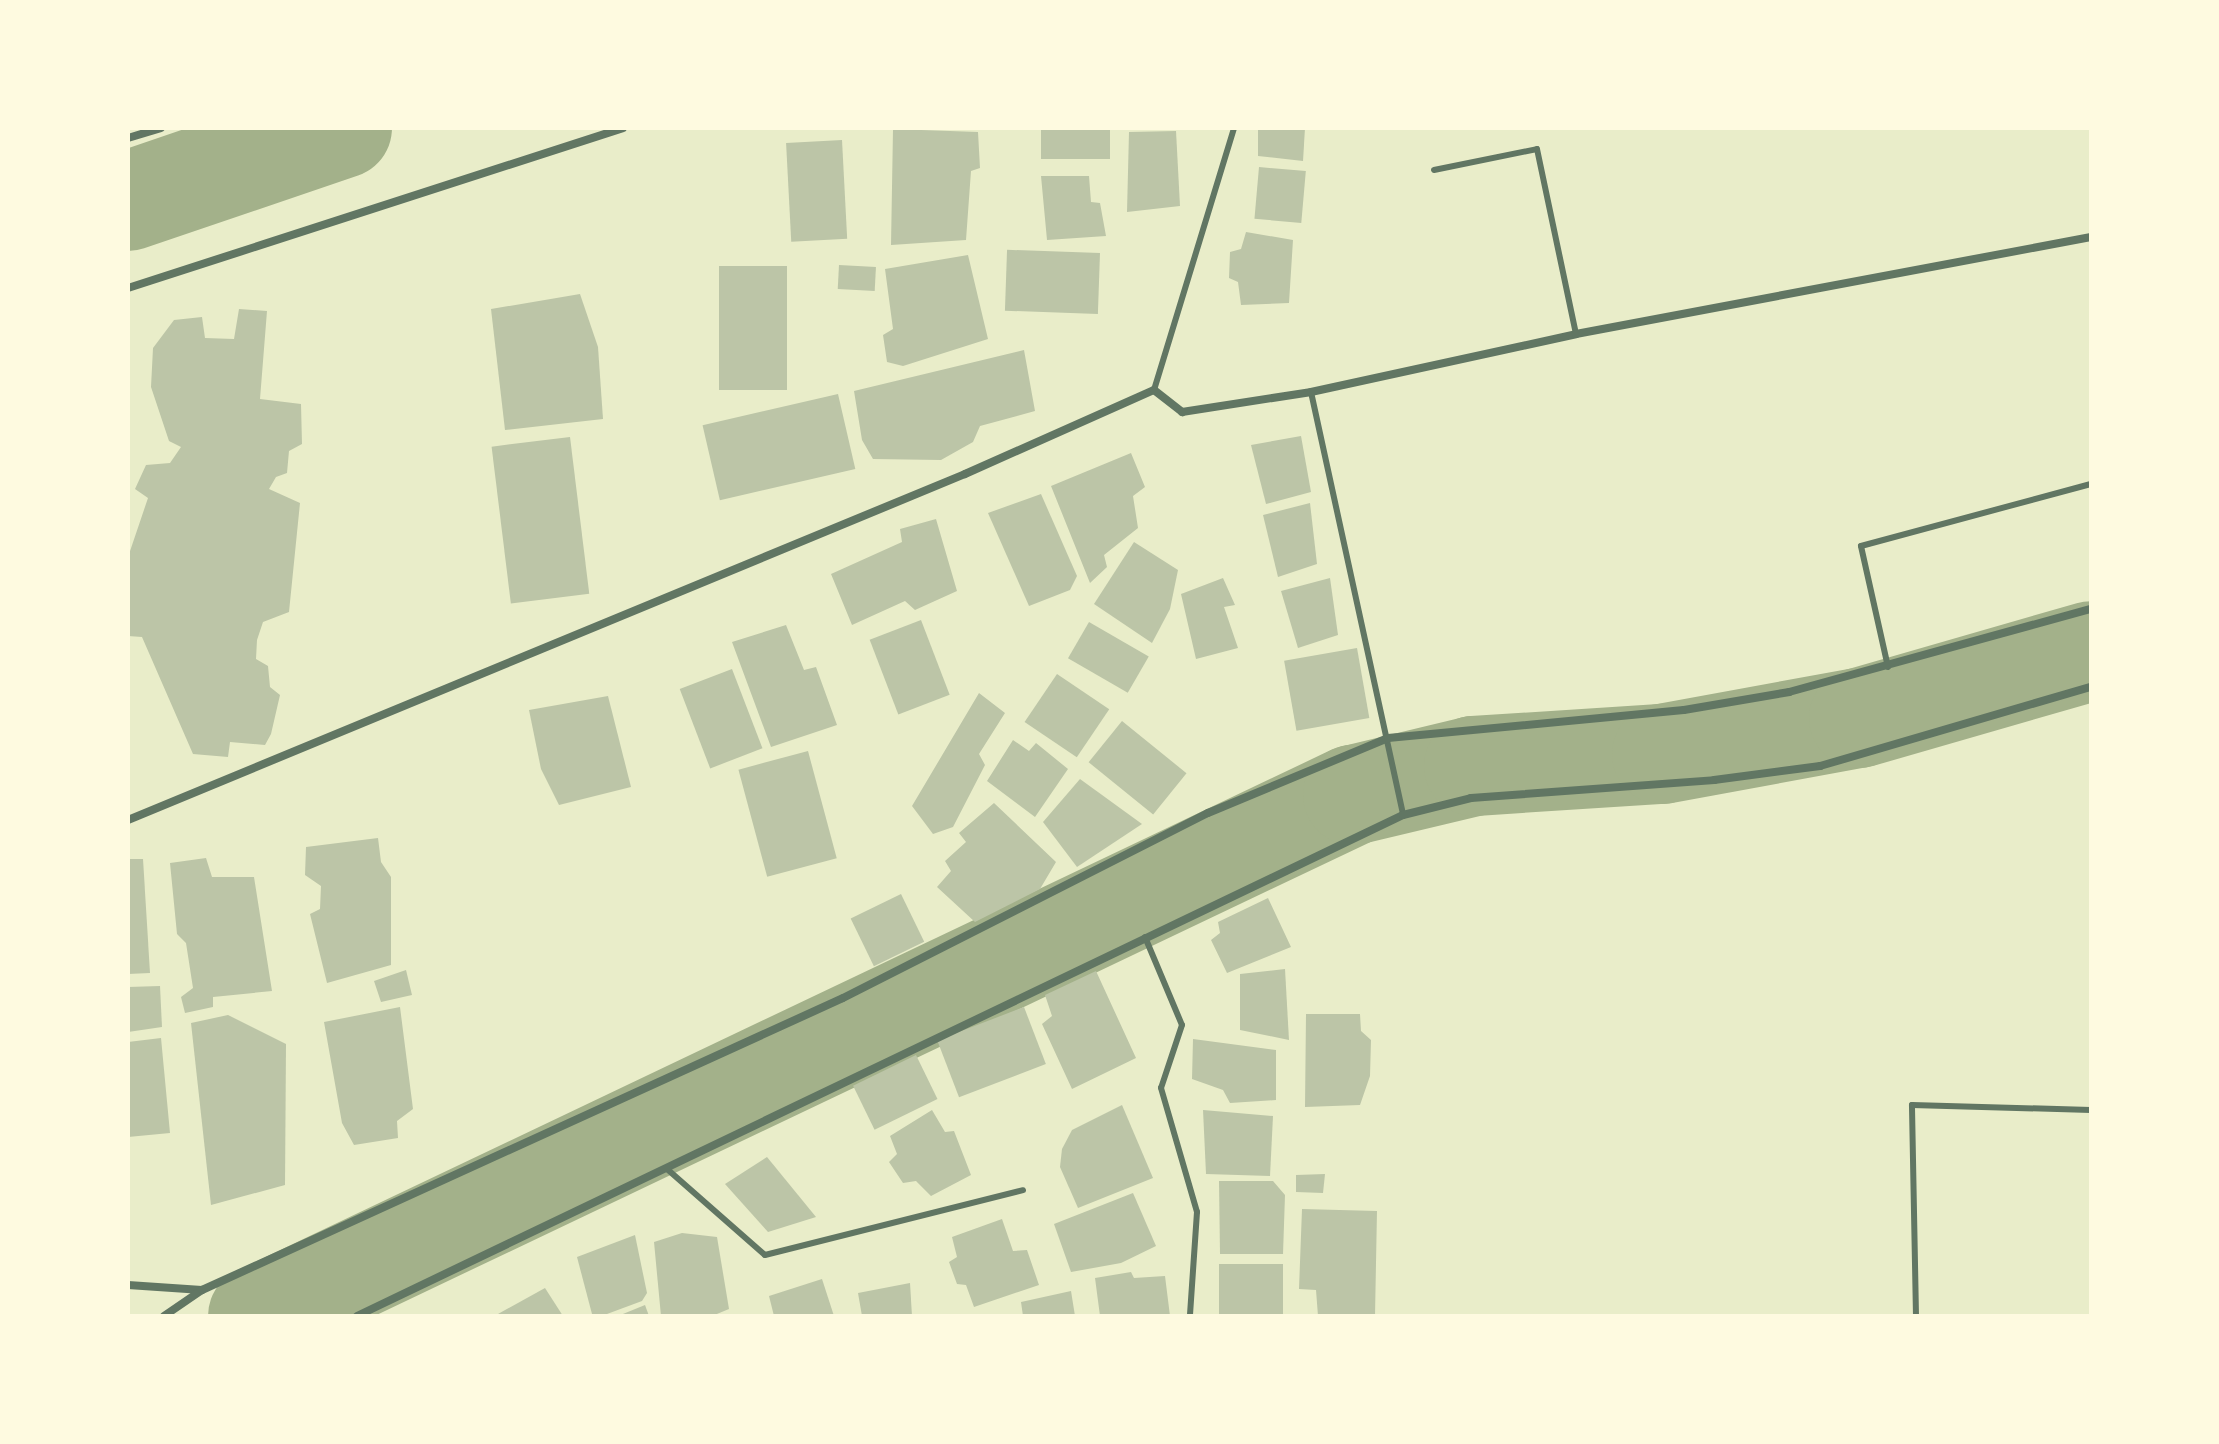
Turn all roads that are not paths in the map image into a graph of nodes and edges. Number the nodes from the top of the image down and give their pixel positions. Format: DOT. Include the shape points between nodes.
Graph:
graph roads {
  1 [pos="160,128"];
  2 [pos="623,128"];
  3 [pos="1234,128"];
  4 [pos="128,138"];
  5 [pos="1434,170"];
  6 [pos="2091,237"];
  7 [pos="128,288"];
  8 [pos="1576,334"];
  9 [pos="1154,390"];
  10 [pos="1311,392"];
  11 [pos="2091,484"];
  12 [pos="2091,609"];
  13 [pos="1888,667"];
  14 [pos="2091,687"];
  15 [pos="1388,738"];
  16 [pos="1403,815"];
  17 [pos="128,820"];
  18 [pos="1145,937"];
  19 [pos="2091,1110"];
  20 [pos="667,1169"];
  21 [pos="1023,1190"];
  22 [pos="128,1285"];
  23 [pos="202,1290"];
  24 [pos="164,1316"];
  25 [pos="357,1316"];
  26 [pos="1190,1316"];
  27 [pos="1916,1316"];
  1 -- 4 [label="street"];
  2 -- 7 [label="street"];
  3 -- 9 [label="lane"];
  5 -- 8 [label="lane" via="1537,149"];
  6 -- 8 [label="street"];
  8 -- 10 [label="street"];
  9 -- 10 [label="street" via="1182,412"];
  9 -- 17 [label="street" via="965,474"];
  10 -- 15 [label="lane"];
  11 -- 13 [label="lane" via="1861,546"];
  12 -- 13 [label="street"];
  13 -- 15 [label="street" via="1684,710"];
  14 -- 16 [label="street" via="1820,766 1714,780 1471,798"];
  15 -- 16 [label="lane"];
  15 -- 23 [label="street" via="1208,813 843,998"];
  16 -- 18 [label="street"];
  18 -- 20 [label="street"];
  18 -- 26 [label="lane" via="1182,1025 1161,1088 1197,1212"];
  19 -- 27 [label="lane" via="1912,1105"];
  20 -- 21 [label="lane" via="765,1255"];
  20 -- 25 [label="street"];
  22 -- 23 [label="street"];
  23 -- 24 [label="street"];
}
